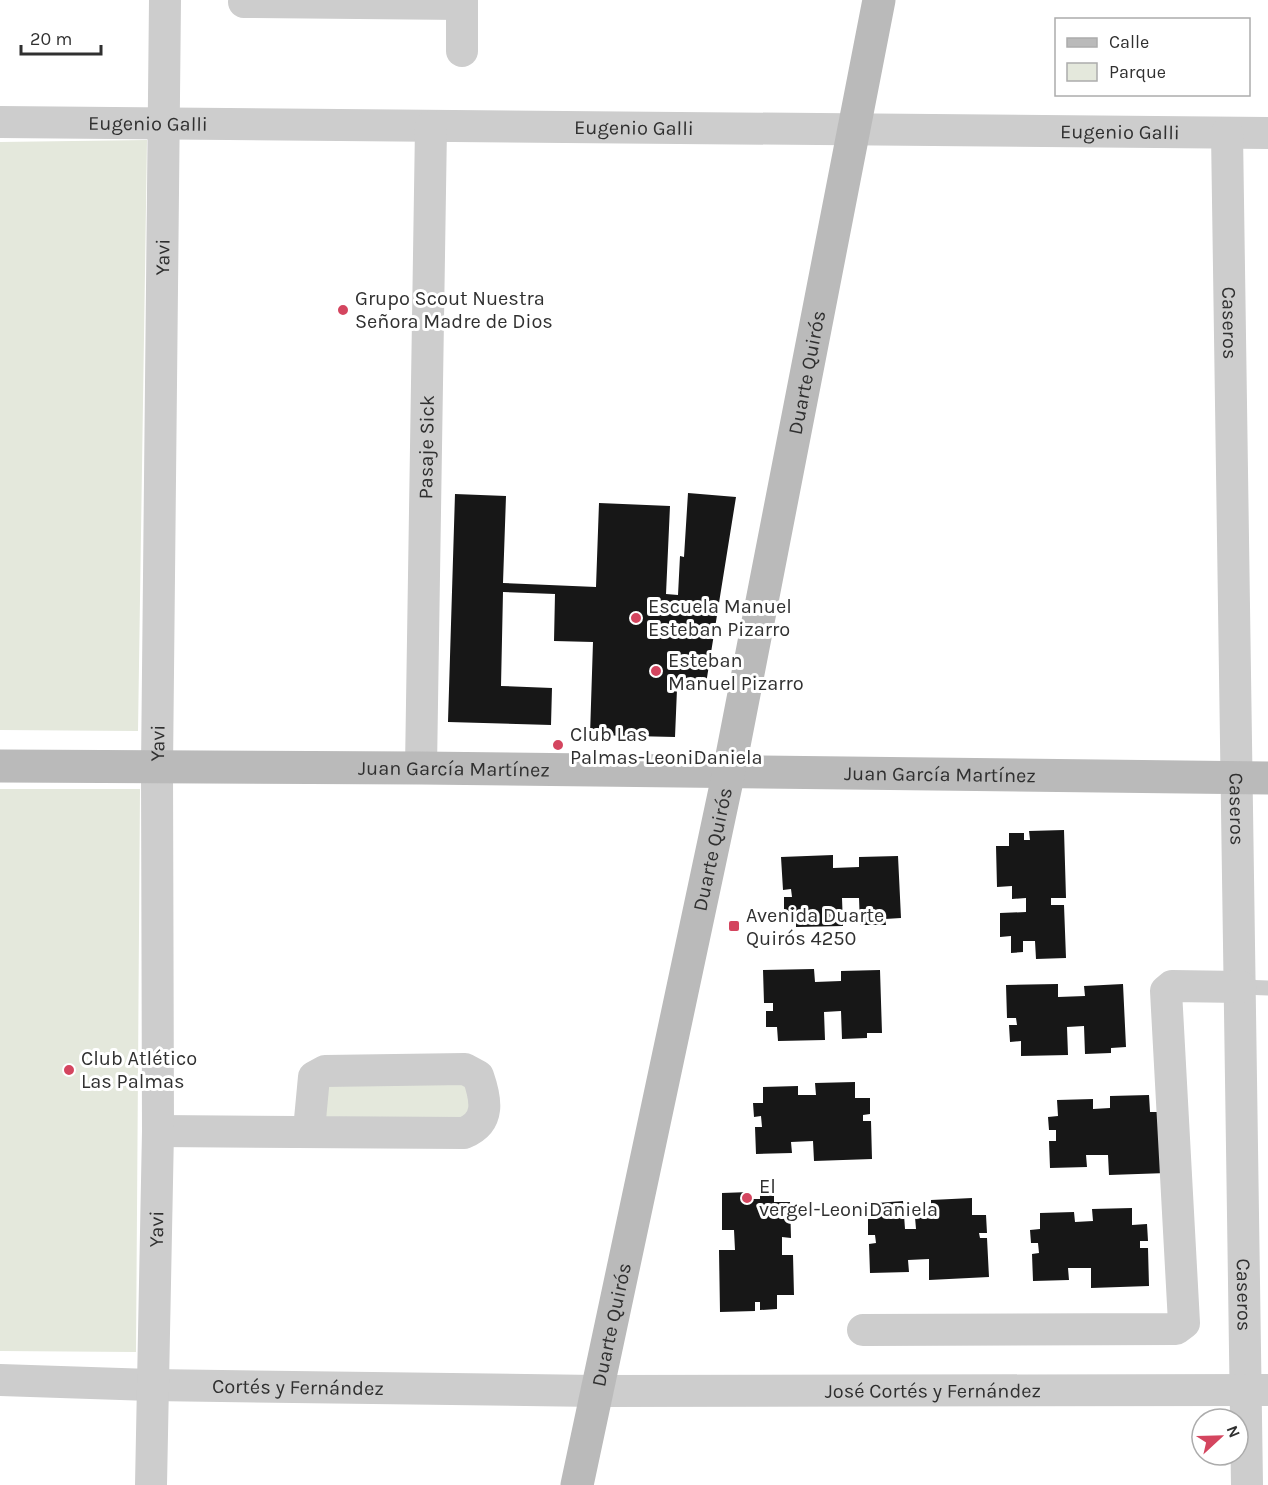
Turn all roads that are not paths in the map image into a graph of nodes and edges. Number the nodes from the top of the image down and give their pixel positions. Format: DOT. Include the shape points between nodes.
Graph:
graph roads {
  1 [pos="165,0"];
  2 [pos="879,0"];
  3 [pos="244,2"];
  4 [pos="462,2"];
  5 [pos="462,51"];
  6 [pos="0,122"];
  7 [pos="164,124"];
  8 [pos="431,127"];
  9 [pos="853,131"];
  10 [pos="1227,133"];
  11 [pos="1268,133"];
  12 [pos="0,766"];
  13 [pos="157,768"];
  14 [pos="421,768"];
  15 [pos="729,771"];
  16 [pos="1253,778"];
  17 [pos="1254,988"];
  18 [pos="309,1130"];
  19 [pos="158,1131"];
  20 [pos="863,1330"];
  21 [pos="0,1380"];
  22 [pos="151,1385"];
  23 [pos="1257,1389"];
  24 [pos="596,1391"];
  25 [pos="151,1485"];
  26 [pos="577,1485"];
  27 [pos="1247,1485"];
  1 -- 7 [label="street, Yavi"];
  2 -- 9 [label="main road, Duarte Quirós"];
  3 -- 4 [label="street"];
  4 -- 5 [label="street"];
  6 -- 7 [label="street, Eugenio Galli"];
  7 -- 8 [label="street, Eugenio Galli"];
  7 -- 13 [label="street, Yavi"];
  8 -- 9 [label="street, Eugenio Galli"];
  8 -- 14 [label="street, Pasaje Sick"];
  9 -- 10 [label="street, Eugenio Galli"];
  9 -- 15 [label="main road, Duarte Quirós"];
  10 -- 11 [label="street, Eugenio Galli"];
  10 -- 16 [label="street, Caseros"];
  12 -- 13 [label="main road, Juan García Martínez"];
  13 -- 14 [label="main road, Juan García Martínez"];
  13 -- 19 [label="street, Yavi"];
  14 -- 15 [label="main road, Juan García Martínez"];
  15 -- 16 [label="main road, Juan García Martínez"];
  15 -- 24 [label="main road, Duarte Quirós"];
  16 -- 17 [label="street, Caseros"];
  17 -- 20 [label="street" via="1172,986 1166,992 1184,1323 1176,1329"];
  17 -- 23 [label="street, Caseros"];
  18 -- 18 [label="street" via="464,1133 477,1128 483,1120 483,1090 478,1076 465,1069 325,1071 314,1077"];
  18 -- 19 [label="street"];
  19 -- 22 [label="street, Yavi"];
  21 -- 22 [label="street, Cortés y Fernández"];
  22 -- 24 [label="street, Cortés y Fernández"];
  22 -- 25 [label="street, Yavi"];
  23 -- 24 [label="street, José Cortés y Fernández"];
  23 -- 27 [label="street, Caseros"];
  24 -- 26 [label="main road, Duarte Quirós"];
}
